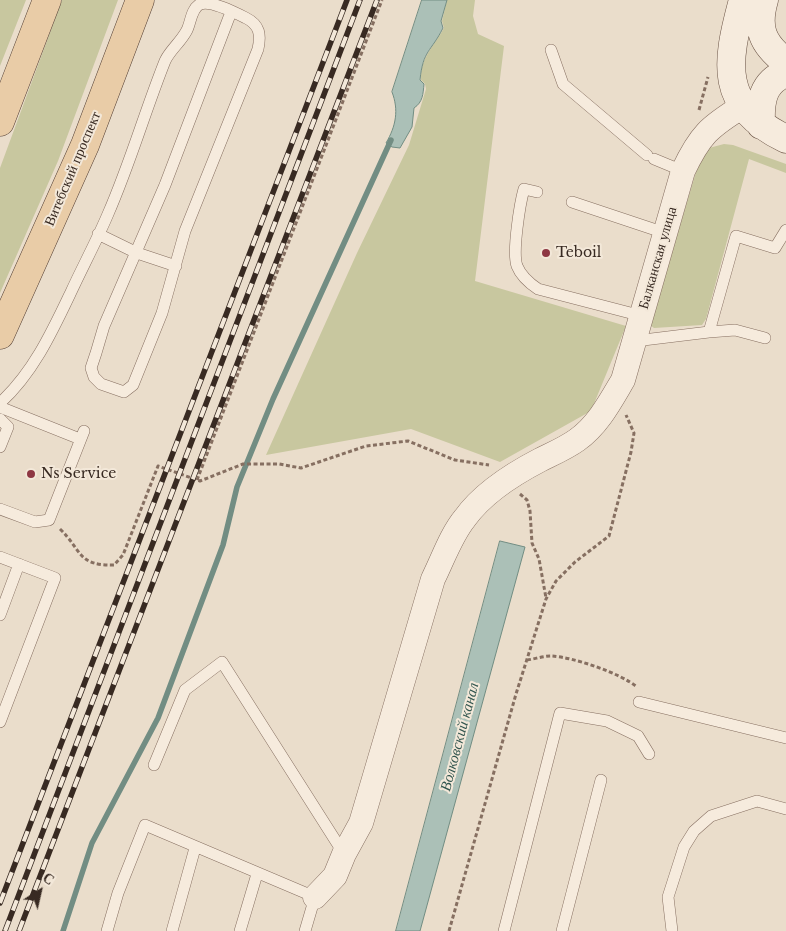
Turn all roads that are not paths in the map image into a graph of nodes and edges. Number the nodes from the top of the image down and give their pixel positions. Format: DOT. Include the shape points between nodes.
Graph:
graph roads {
  1 [pos="47,0"];
  2 [pos="140,0"];
  3 [pos="742,0"];
  4 [pos="764,0"];
  5 [pos="231,12"];
  6 [pos="551,50"];
  7 [pos="786,62"];
  8 [pos="786,73"];
  9 [pos="752,116"];
  10 [pos="0,122"];
  11 [pos="786,139"];
  12 [pos="683,171"];
  13 [pos="537,192"];
  14 [pos="572,202"];
  15 [pos="786,230"];
  16 [pos="665,233"];
  17 [pos="98,234"];
  18 [pos="137,253"];
  19 [pos="176,266"];
  20 [pos="642,316"];
  21 [pos="709,332"];
  22 [pos="0,335"];
  23 [pos="766,338"];
  24 [pos="635,340"];
  25 [pos="0,403"];
  26 [pos="0,407"];
  27 [pos="14,412"];
  28 [pos="4,423"];
  29 [pos="0,447"];
  30 [pos="0,509"];
  31 [pos="0,556"];
  32 [pos="19,564"];
  33 [pos="0,615"];
  34 [pos="639,702"];
  35 [pos="0,722"];
  36 [pos="786,738"];
  37 [pos="649,754"];
  38 [pos="154,765"];
  39 [pos="601,780"];
  40 [pos="786,809"];
  41 [pos="195,848"];
  42 [pos="344,854"];
  43 [pos="257,874"];
  44 [pos="315,897"];
  45 [pos="107,931"];
  46 [pos="172,931"];
  47 [pos="240,931"];
  48 [pos="305,931"];
  49 [pos="504,931"];
  50 [pos="562,931"];
  51 [pos="672,931"];
  1 -- 10 [label="main road"];
  2 -- 22 [label="main road, Витебский проспект" via="85,145"];
  3 -- 9 [label="street" via="730,63 736,93"];
  4 -- 7 [label="street" via="760,19 764,38"];
  5 -- 17 [label="lane" via="205,2 198,5 186,31 166,58"];
  5 -- 18 [label="lane"];
  5 -- 19 [label="lane" via="253,22 260,38 185,231"];
  6 -- 12 [label="lane" via="563,84 651,157"];
  8 -- 9 [label="street" via="772,80"];
  9 -- 11 [label="street"];
  9 -- 12 [label="street, Балканская улица" via="708,129"];
  12 -- 16 [label="street, Балканская улица"];
  13 -- 20 [label="lane" via="524,188 518,210 517,265 527,281 538,289"];
  14 -- 16 [label="lane"];
  15 -- 21 [label="lane" via="775,248 736,236"];
  16 -- 20 [label="street, Балканская улица"];
  17 -- 18 [label="lane"];
  17 -- 25 [label="lane" via="49,337 15,390"];
  18 -- 19 [label="lane"];
  18 -- 19 [label="lane" via="104,326 92,368 94,377 112,389 124,392 133,385 162,313"];
  20 -- 24 [label="street, Балканская улица"];
  21 -- 23 [label="lane" via="735,330"];
  21 -- 24 [label="lane"];
  24 -- 42 [label="street, Балканская улица" via="618,388 593,426 576,441 507,479 465,517 433,579 362,823"];
  26 -- 27 [label="lane"];
  27 -- 28 [label="lane"];
  27 -- 30 [label="lane" via="82,435 49,520 35,522"];
  28 -- 29 [label="lane"];
  31 -- 32 [label="lane"];
  32 -- 33 [label="lane"];
  32 -- 35 [label="lane" via="55,578"];
  34 -- 36 [label="lane"];
  37 -- 49 [label="lane" via="638,736 607,721 560,713"];
  38 -- 42 [label="lane" via="185,690 222,662"];
  39 -- 50 [label="lane"];
  40 -- 51 [label="lane" via="757,801 711,816 694,831 684,847 668,897"];
  41 -- 43 [label="lane"];
  41 -- 45 [label="lane" via="145,825"];
  41 -- 46 [label="lane"];
  42 -- 44 [label="street, Балканская улица" via="335,876"];
  43 -- 44 [label="lane"];
  43 -- 47 [label="lane"];
  44 -- 48 [label="lane"];
}
